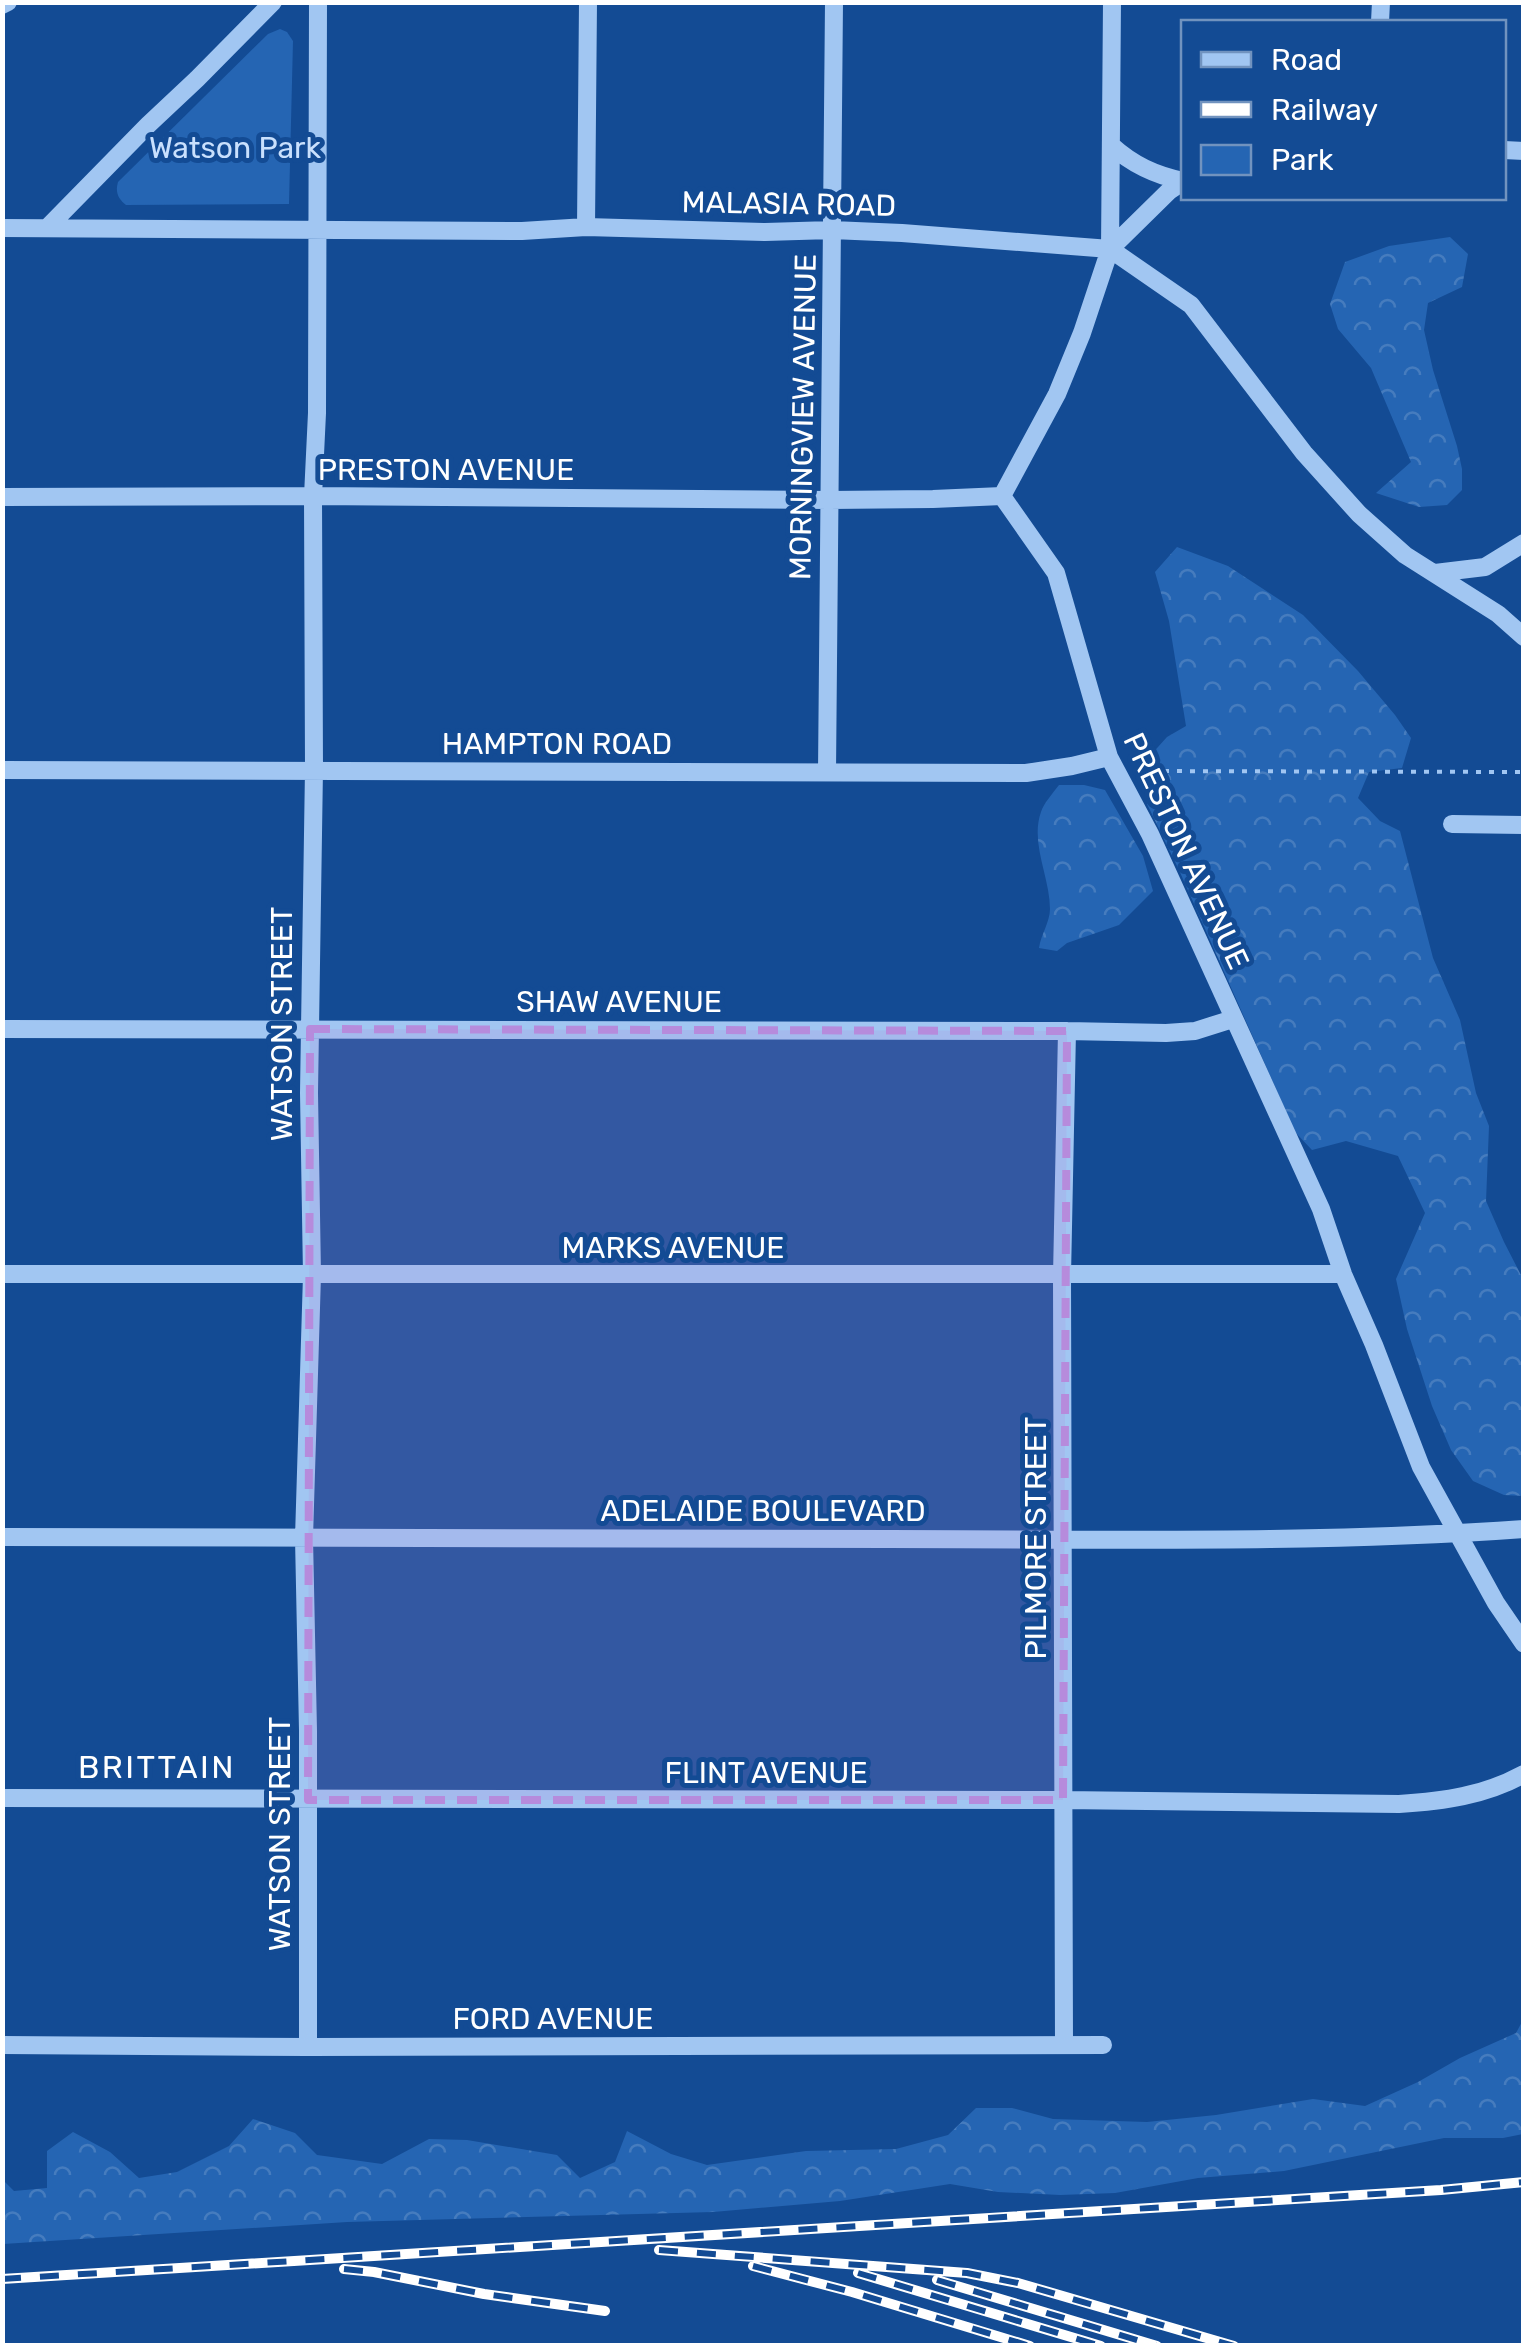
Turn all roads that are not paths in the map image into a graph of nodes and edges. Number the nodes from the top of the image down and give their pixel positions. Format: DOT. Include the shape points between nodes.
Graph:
graph roads {
  1 [pos="273,2"];
  2 [pos="318,2"];
  3 [pos="588,2"];
  4 [pos="834,2"];
  5 [pos="1112,2"];
  6 [pos="1112,146"];
  7 [pos="1181,181"];
  8 [pos="1181,182"];
  9 [pos="586,227"];
  10 [pos="2,228"];
  11 [pos="47,228"];
  12 [pos="832,230"];
  13 [pos="317,231"];
  14 [pos="1110,249"];
  15 [pos="313,496"];
  16 [pos="1002,496"];
  17 [pos="2,498"];
  18 [pos="829,500"];
  19 [pos="1524,543"];
  20 [pos="1435,574"];
  21 [pos="1524,637"];
  22 [pos="1113,764"];
  23 [pos="314,769"];
  24 [pos="2,770"];
  25 [pos="828,772"];
  26 [pos="1452,824"];
  27 [pos="1524,825"];
  28 [pos="1233,1020"];
  29 [pos="2,1029"];
  30 [pos="310,1029"];
  31 [pos="1067,1031"];
  32 [pos="2,1274"];
  33 [pos="1343,1274"];
  34 [pos="312,1275"];
  35 [pos="1062,1276"];
  36 [pos="1524,1529"];
  37 [pos="1458,1534"];
  38 [pos="2,1537"];
  39 [pos="304,1538"];
  40 [pos="1063,1539"];
  41 [pos="1524,1644"];
  42 [pos="1524,1774"];
  43 [pos="2,1798"];
  44 [pos="308,1800"];
  45 [pos="1063,1800"];
  46 [pos="2,2044"];
  47 [pos="1103,2045"];
  48 [pos="308,2046"];
  49 [pos="1064,2046"];
  1 -- 11 [label="street"];
  2 -- 13 [label="street, WATSON STREET"];
  3 -- 9 [label="street"];
  4 -- 12 [label="street, MORNINGVIEW AVENUE"];
  5 -- 6 [label="street"];
  6 -- 7 [label="street" via="1138,166"];
  6 -- 14 [label="street"];
  8 -- 14 [label="street"];
  9 -- 12 [label="street, MALASIA ROAD"];
  9 -- 13 [label="street, MALASIA ROAD"];
  10 -- 11 [label="street, MALASIA ROAD"];
  11 -- 13 [label="street, MALASIA ROAD"];
  12 -- 14 [label="street, MALASIA ROAD"];
  12 -- 18 [label="street, MORNINGVIEW AVENUE"];
  13 -- 15 [label="street, WATSON STREET"];
  14 -- 16 [label="street" via="1056,394"];
  14 -- 20 [label="street, MALASIA ROAD" via="1191,305 1328,482 1405,555"];
  15 -- 17 [label="street, PRESTON AVENUE"];
  15 -- 18 [label="street, PRESTON AVENUE"];
  15 -- 23 [label="street, WATSON STREET"];
  16 -- 18 [label="street, PRESTON AVENUE"];
  16 -- 22 [label="street, PRESTON AVENUE" via="1056,573"];
  18 -- 25 [label="street, MORNINGVIEW AVENUE"];
  19 -- 20 [label="street" via="1486,567"];
  20 -- 21 [label="street, MALASIA ROAD"];
  22 -- 25 [label="street, HAMPTON ROAD" via="1026,774"];
  22 -- 28 [label="street, PRESTON AVENUE"];
  23 -- 24 [label="street, HAMPTON ROAD"];
  23 -- 25 [label="street, HAMPTON ROAD"];
  23 -- 30 [label="street, WATSON STREET"];
  26 -- 27 [label="street"];
  28 -- 31 [label="street, SHAW AVENUE" via="1166,1033"];
  28 -- 33 [label="street, PRESTON AVENUE" via="1321,1209"];
  29 -- 30 [label="street, SHAW AVENUE"];
  30 -- 31 [label="street, SHAW AVENUE"];
  30 -- 34 [label="street, WATSON STREET"];
  31 -- 35 [label="street, PILMORE STREET"];
  32 -- 34 [label="street, MARKS AVENUE"];
  33 -- 35 [label="street, MARKS AVENUE"];
  33 -- 37 [label="street, PRESTON AVENUE" via="1412,1446"];
  34 -- 35 [label="street, MARKS AVENUE"];
  34 -- 39 [label="street, WATSON STREET"];
  35 -- 40 [label="street, PILMORE STREET"];
  36 -- 37 [label="street, ADELAIDE BOULEVARD"];
  37 -- 40 [label="street, ADELAIDE BOULEVARD"];
  37 -- 41 [label="street, PRESTON AVENUE"];
  38 -- 39 [label="street, ADELAIDE BOULEVARD"];
  39 -- 40 [label="street, ADELAIDE BOULEVARD"];
  39 -- 44 [label="street, WATSON STREET"];
  40 -- 45 [label="street, PILMORE STREET"];
  42 -- 45 [label="street, FLINT AVENUE" via="1490,1790 1429,1802"];
  43 -- 44 [label="street, FLINT AVENUE"];
  44 -- 45 [label="street, FLINT AVENUE"];
  44 -- 48 [label="street, WATSON STREET"];
  45 -- 49 [label="street, PILMORE STREET"];
  46 -- 48 [label="street, FORD AVENUE"];
  47 -- 49 [label="street, FORD AVENUE"];
  48 -- 49 [label="street, FORD AVENUE"];
}
